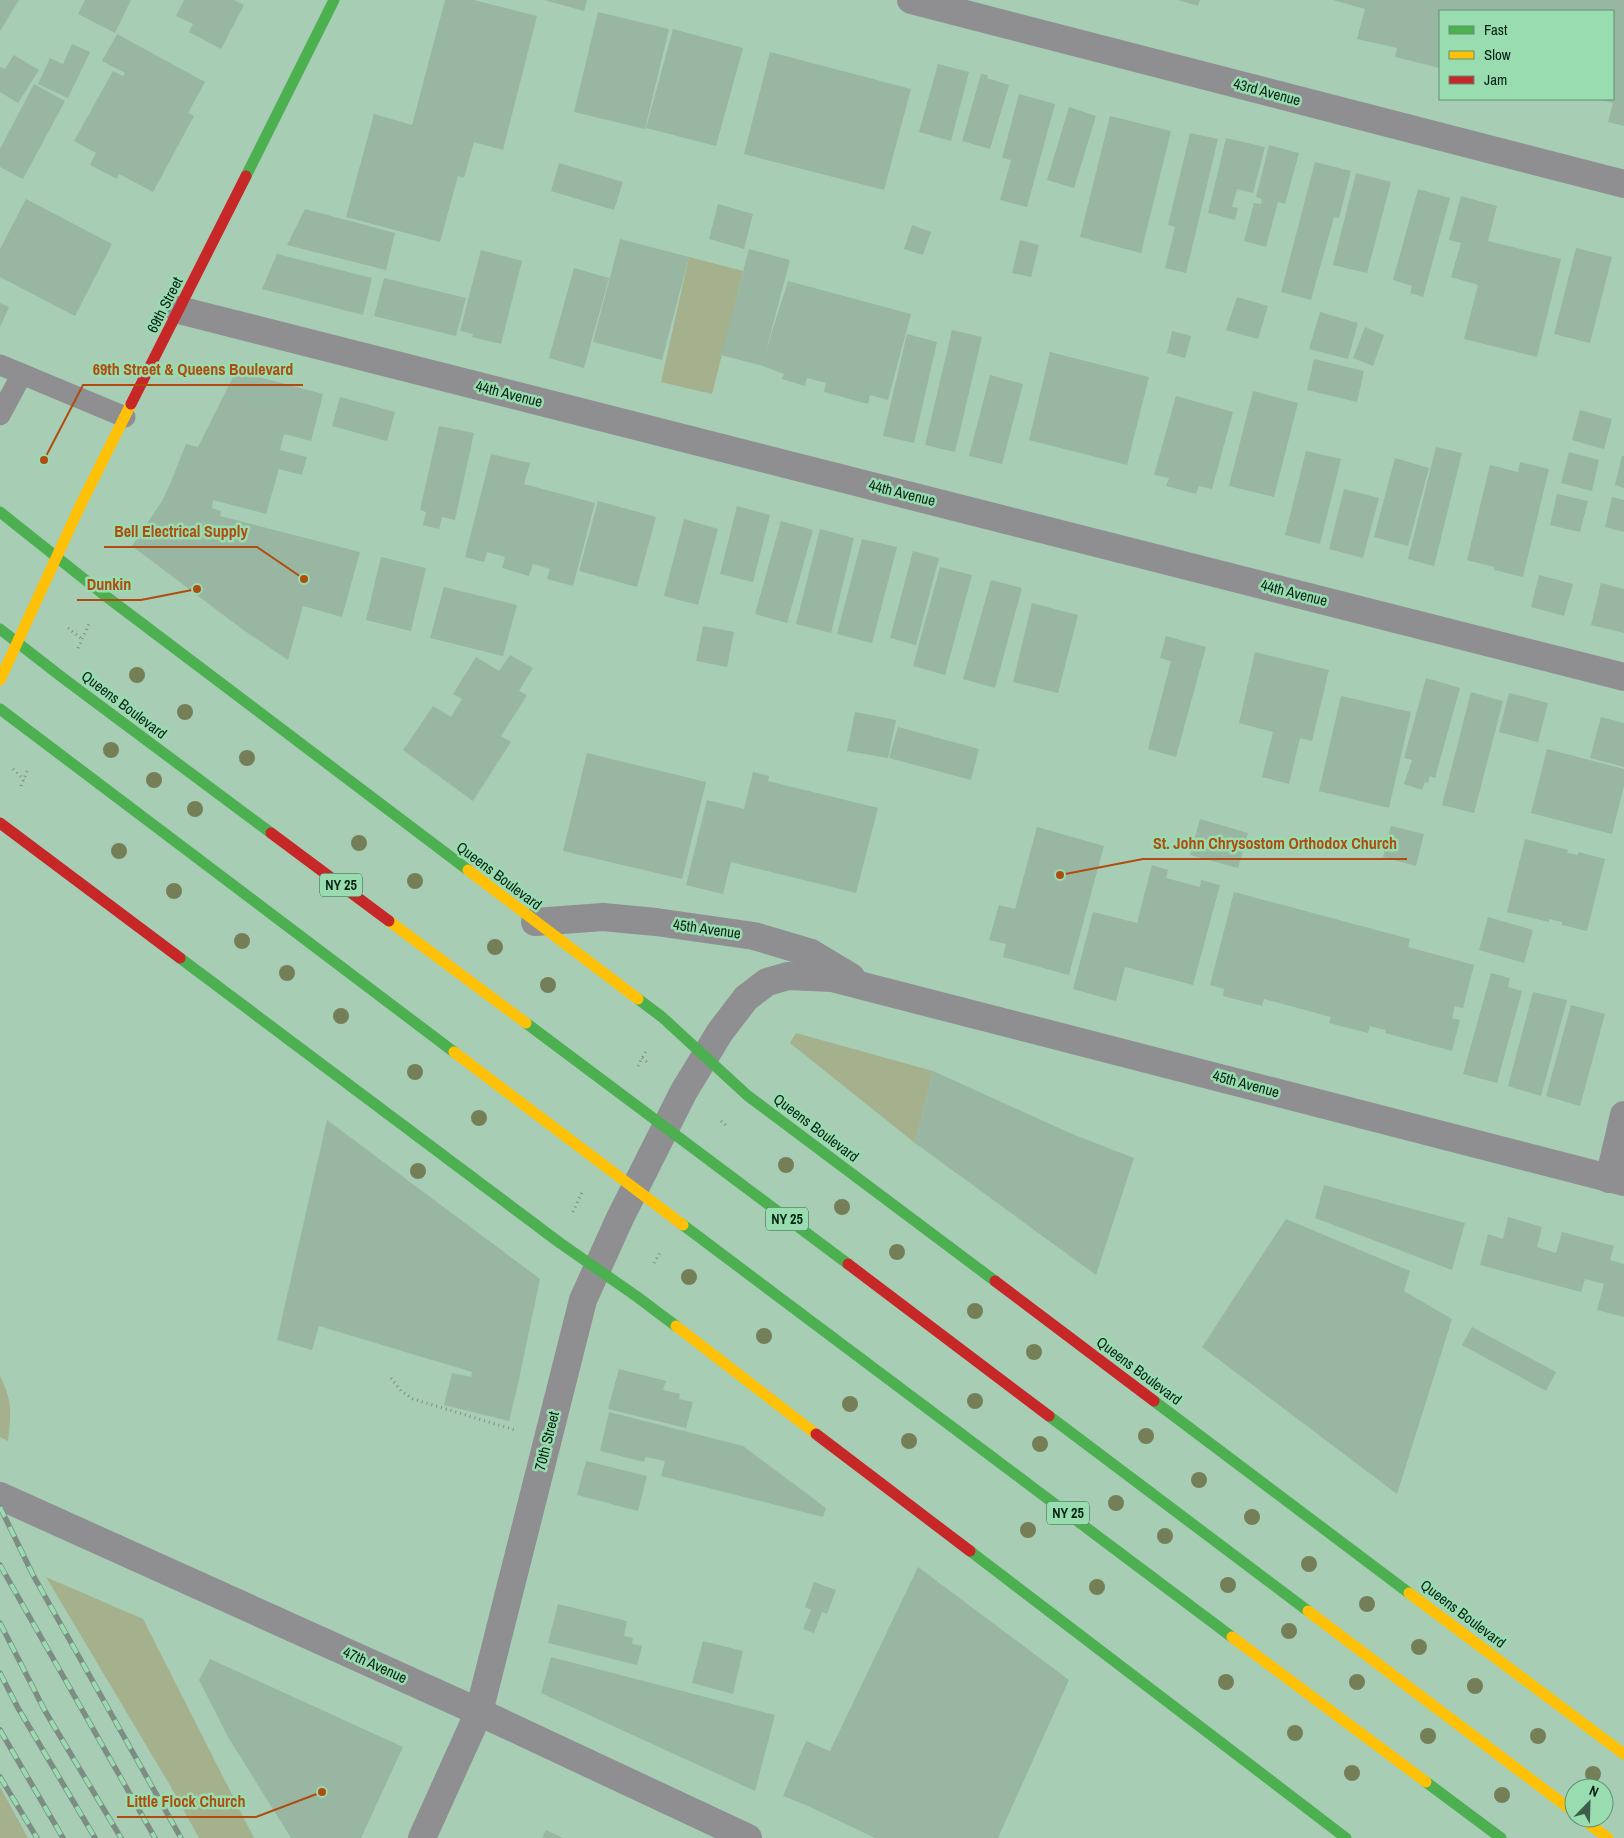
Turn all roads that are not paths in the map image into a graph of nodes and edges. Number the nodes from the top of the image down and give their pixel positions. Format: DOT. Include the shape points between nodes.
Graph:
graph roads {
  1 [pos="334,0"];
  2 [pos="911,0"];
  3 [pos="1624,184"];
  4 [pos="179,310"];
  5 [pos="0,365"];
  6 [pos="22,374"];
  7 [pos="0,415"];
  8 [pos="125,417"];
  9 [pos="0,512"];
  10 [pos="56,557"];
  11 [pos="0,629"];
  12 [pos="17,642"];
  13 [pos="1624,677"];
  14 [pos="0,680"];
  15 [pos="0,710"];
  16 [pos="0,823"];
  17 [pos="535,922"];
  18 [pos="867,986"];
  19 [pos="705,1056"];
  20 [pos="1624,1115"];
  21 [pos="665,1127"];
  22 [pos="1616,1180"];
  23 [pos="634,1188"];
  24 [pos="597,1269"];
  25 [pos="0,1496"];
  26 [pos="479,1712"];
  27 [pos="1624,1754"];
  28 [pos="1564,1804"];
  29 [pos="1595,1828"];
  30 [pos="422,1838"];
  31 [pos="748,1838"];
  32 [pos="1346,1838"];
  33 [pos="1501,1838"];
  34 [pos="1608,1838"];
  1 -- 4 [label="street, 69th Street"];
  2 -- 3 [label="street, 43rd Avenue"];
  4 -- 8 [label="street, 69th Street"];
  4 -- 13 [label="street, 44th Avenue"];
  5 -- 6 [label="lane"];
  6 -- 7 [label="lane"];
  6 -- 8 [label="lane"];
  8 -- 10 [label="street, 69th Street"];
  9 -- 10 [label="street, Queens Boulevard"];
  10 -- 12 [label="street, 69th Street"];
  10 -- 17 [label="street, Queens Boulevard"];
  11 -- 12 [label="street, Queens Boulevard / NY 25"];
  12 -- 14 [label="street, 69th Street"];
  12 -- 21 [label="street, Queens Boulevard / NY 25"];
  15 -- 23 [label="street, NY 25"];
  16 -- 24 [label="street"];
  17 -- 18 [label="street, 45th Avenue" via="603,917 754,936 811,953"];
  17 -- 19 [label="street, Queens Boulevard" via="662,1017"];
  18 -- 19 [label="street, 45th Avenue" via="810,976 788,976 767,982 746,998"];
  18 -- 22 [label="street, 45th Avenue"];
  19 -- 21 [label="street, 70th Street"];
  19 -- 27 [label="street, Queens Boulevard" via="748,1096"];
  20 -- 22 [label="street"];
  21 -- 23 [label="street, 70th Street"];
  21 -- 28 [label="street, Queens Boulevard / NY 25"];
  23 -- 24 [label="street, 70th Street"];
  23 -- 33 [label="street, NY 25"];
  24 -- 26 [label="street, 70th Street" via="583,1300"];
  24 -- 32 [label="street"];
  25 -- 26 [label="street, 47th Avenue"];
  26 -- 30 [label="street, 70th Street"];
  26 -- 31 [label="street, 47th Avenue"];
  29 -- 34 [label="street"];
}
